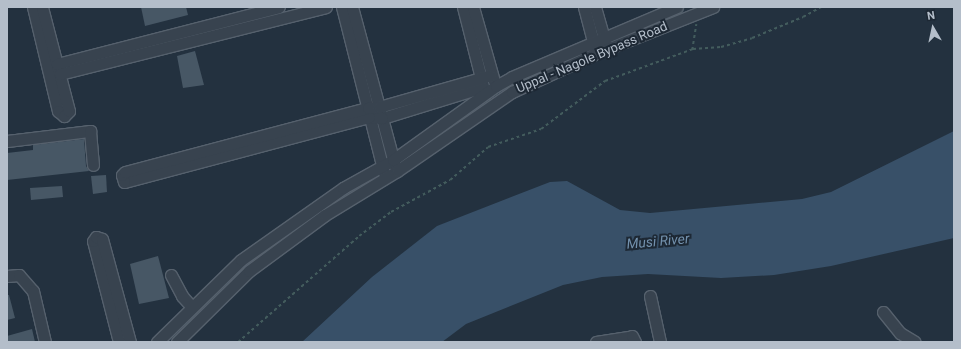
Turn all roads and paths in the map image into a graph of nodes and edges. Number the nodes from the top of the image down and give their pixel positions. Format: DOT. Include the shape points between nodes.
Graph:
graph roads {
  1 [pos="33,7"];
  2 [pos="42,7"];
  3 [pos="279,7"];
  4 [pos="326,7"];
  5 [pos="342,7"];
  6 [pos="352,7"];
  7 [pos="462,7"];
  8 [pos="473,7"];
  9 [pos="584,7"];
  10 [pos="595,7"];
  11 [pos="677,7"];
  12 [pos="713,7"];
  13 [pos="821,7"];
  14 [pos="695,14"];
  15 [pos="598,40"];
  16 [pos="608,50"];
  17 [pos="692,50"];
  18 [pos="475,53"];
  19 [pos="597,53"];
  20 [pos="58,69"];
  21 [pos="486,80"];
  22 [pos="496,86"];
  23 [pos="500,100"];
  24 [pos="375,113"];
  25 [pos="7,142"];
  26 [pos="393,160"];
  27 [pos="93,165"];
  28 [pos="382,166"];
  29 [pos="397,171"];
  30 [pos="386,178"];
  31 [pos="7,276"];
  32 [pos="171,276"];
  33 [pos="650,296"];
  34 [pos="192,307"];
  35 [pos="883,312"];
  36 [pos="45,342"];
  37 [pos="119,342"];
  38 [pos="130,342"];
  39 [pos="157,342"];
  40 [pos="177,342"];
  41 [pos="238,342"];
  42 [pos="597,342"];
  43 [pos="635,342"];
  44 [pos="660,342"];
  45 [pos="915,342"];
  1 -- 20 [label="street" via="58,111 64,116 69,111"];
  2 -- 20 [label="street"];
  3 -- 20 [label="street"];
  4 -- 20 [label="street"];
  5 -- 24 [label="street"];
  6 -- 24 [label="street"];
  7 -- 18 [label="street"];
  8 -- 21 [label="street"];
  9 -- 15 [label="street"];
  10 -- 15 [label="street"];
  11 -- 15 [label="street, Uppal - Nagole Bypass Road"];
  12 -- 14 [label="street, Uppal - Nagole Bypass Road"];
  13 -- 17 [label="path" via="752,38 721,47"];
  14 -- 16 [label="street, Uppal - Nagole Bypass Road"];
  14 -- 17 [label="path" via="697,27"];
  15 -- 16 [label="street"];
  15 -- 19 [label="street"];
  15 -- 22 [label="street, Uppal - Nagole Bypass Road"];
  16 -- 19 [label="street, Uppal - Nagole Bypass Road"];
  17 -- 41 [label="path" via="605,81 541,129 488,147 450,180 391,212 359,236"];
  18 -- 21 [label="street"];
  18 -- 21 [label="street"];
  19 -- 23 [label="street, Uppal - Nagole Bypass Road" via="534,81"];
  21 -- 22 [label="street"];
  21 -- 24 [label="street"];
  21 -- 26 [label="street"];
  22 -- 23 [label="street"];
  23 -- 29 [label="street, Uppal - Nagole Bypass Road"];
  24 -- 24 [label="street" via="124,182 122,175 125,172"];
  24 -- 26 [label="street"];
  24 -- 28 [label="street"];
  25 -- 27 [label="street" via="90,131"];
  26 -- 28 [label="street"];
  26 -- 29 [label="street"];
  28 -- 30 [label="street"];
  28 -- 34 [label="street" via="338,192 241,260"];
  29 -- 30 [label="street, Uppal - Nagole Bypass Road"];
  30 -- 40 [label="street, Uppal - Nagole Bypass Road" via="325,215 249,271"];
  31 -- 36 [label="street" via="19,276 33,291"];
  32 -- 34 [label="street" via="182,296"];
  33 -- 44 [label="street"];
  34 -- 39 [label="street"];
  35 -- 45 [label="street" via="900,333"];
  37 -- 38 [label="street" via="93,241 96,237 102,238"];
  42 -- 43 [label="street" via="632,336"];
}
